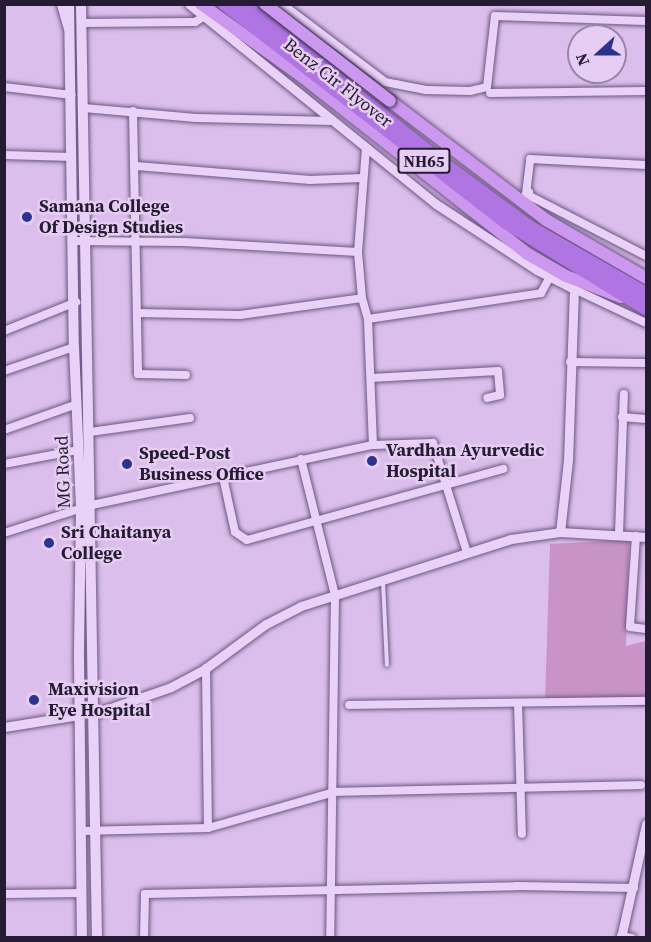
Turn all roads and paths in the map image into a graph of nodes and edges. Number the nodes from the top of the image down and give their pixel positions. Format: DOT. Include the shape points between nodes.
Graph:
graph roads {
  1 [pos="61,4"];
  2 [pos="69,4"];
  3 [pos="81,4"];
  4 [pos="189,4"];
  5 [pos="225,4"];
  6 [pos="243,4"];
  7 [pos="265,4"];
  8 [pos="280,4"];
  9 [pos="203,10"];
  10 [pos="646,21"];
  11 [pos="81,23"];
  12 [pos="279,31"];
  13 [pos="70,33"];
  14 [pos="4,87"];
  15 [pos="646,92"];
  16 [pos="490,93"];
  17 [pos="72,95"];
  18 [pos="84,108"];
  19 [pos="133,111"];
  20 [pos="333,120"];
  21 [pos="366,147"];
  22 [pos="4,155"];
  23 [pos="72,157"];
  24 [pos="646,165"];
  25 [pos="136,166"];
  26 [pos="362,178"];
  27 [pos="73,241"];
  28 [pos="135,241"];
  29 [pos="87,242"];
  30 [pos="358,252"];
  31 [pos="646,256"];
  32 [pos="550,277"];
  33 [pos="646,278"];
  34 [pos="574,289"];
  35 [pos="362,298"];
  36 [pos="642,301"];
  37 [pos="76,302"];
  38 [pos="137,313"];
  39 [pos="368,319"];
  40 [pos="646,323"];
  41 [pos="75,329"];
  42 [pos="88,329"];
  43 [pos="4,332"];
  44 [pos="74,347"];
  45 [pos="570,362"];
  46 [pos="646,363"];
  47 [pos="4,371"];
  48 [pos="186,375"];
  49 [pos="371,378"];
  50 [pos="624,394"];
  51 [pos="487,398"];
  52 [pos="77,404"];
  53 [pos="622,417"];
  54 [pos="190,418"];
  55 [pos="646,419"];
  56 [pos="4,430"];
  57 [pos="90,432"];
  58 [pos="373,445"];
  59 [pos="78,450"];
  60 [pos="300,459"];
  61 [pos="4,464"];
  62 [pos="503,469"];
  63 [pos="223,477"];
  64 [pos="447,486"];
  65 [pos="87,506"];
  66 [pos="316,522"];
  67 [pos="560,532"];
  68 [pos="4,533"];
  69 [pos="619,534"];
  70 [pos="636,536"];
  71 [pos="646,537"];
  72 [pos="467,553"];
  73 [pos="383,580"];
  74 [pos="335,595"];
  75 [pos="646,629"];
  76 [pos="387,665"];
  77 [pos="206,668"];
  78 [pos="646,701"];
  79 [pos="518,703"];
  80 [pos="349,705"];
  81 [pos="96,712"];
  82 [pos="79,716"];
  83 [pos="4,727"];
  84 [pos="641,785"];
  85 [pos="521,788"];
  86 [pos="334,792"];
  87 [pos="646,824"];
  88 [pos="208,828"];
  89 [pos="81,831"];
  90 [pos="95,831"];
  91 [pos="522,834"];
  92 [pos="634,888"];
  93 [pos="333,890"];
  94 [pos="82,893"];
  95 [pos="4,894"];
  96 [pos="621,937"];
  97 [pos="82,938"];
  98 [pos="97,938"];
  99 [pos="144,938"];
  100 [pos="330,938"];
  101 [pos="632,938"];
  1 -- 13 [label="street"];
  2 -- 13 [label="main road, MG Road"];
  3 -- 11 [label="main road, MG Road"];
  4 -- 9 [label="street"];
  5 -- 36 [label="highway, NH65" via="506,222"];
  6 -- 12 [label="highway, NH65"];
  7 -- 33 [label="main road, Benz Cir Flyover, bridge" via="546,220"];
  8 -- 10 [label="street" via="385,82 470,92 481,90 490,82 495,16"];
  8 -- 12 [label="street"];
  9 -- 11 [label="street" via="195,22"];
  9 -- 20 [label="street"];
  9 -- 36 [label="main road, Benz Cir Flyover" via="348,114 526,253 566,276"];
  11 -- 18 [label="main road, MG Road"];
  12 -- 36 [label="highway, NH65" via="438,160 529,227"];
  13 -- 17 [label="main road, MG Road"];
  14 -- 17 [label="street"];
  15 -- 16 [label="street"];
  17 -- 23 [label="main road, MG Road"];
  18 -- 19 [label="street"];
  18 -- 29 [label="main road, MG Road"];
  19 -- 20 [label="street" via="196,118"];
  19 -- 25 [label="street"];
  20 -- 21 [label="street"];
  21 -- 26 [label="street"];
  21 -- 32 [label="street" via="436,204"];
  22 -- 23 [label="street"];
  23 -- 27 [label="main road, MG Road"];
  24 -- 31 [label="street" via="530,159 527,193"];
  25 -- 26 [label="street" via="310,180"];
  25 -- 28 [label="street"];
  26 -- 30 [label="street"];
  27 -- 29 [label="street"];
  27 -- 37 [label="main road, MG Road"];
  28 -- 29 [label="street"];
  28 -- 30 [label="street"];
  28 -- 38 [label="street"];
  29 -- 42 [label="main road, MG Road"];
  30 -- 35 [label="street"];
  32 -- 34 [label="street"];
  32 -- 39 [label="street" via="541,293"];
  34 -- 40 [label="street"];
  34 -- 45 [label="street"];
  35 -- 38 [label="street" via="240,315"];
  35 -- 39 [label="street"];
  37 -- 41 [label="main road, MG Road"];
  37 -- 43 [label="street"];
  38 -- 48 [label="street" via="138,374"];
  39 -- 49 [label="street"];
  41 -- 42 [label="main road"];
  41 -- 44 [label="main road, MG Road"];
  42 -- 57 [label="main road, MG Road"];
  44 -- 47 [label="street"];
  44 -- 52 [label="main road, MG Road"];
  45 -- 46 [label="street"];
  45 -- 67 [label="street" via="568,460"];
  49 -- 51 [label="street" via="498,371 500,396"];
  49 -- 58 [label="street"];
  50 -- 53 [label="street"];
  52 -- 56 [label="street"];
  52 -- 59 [label="main road, MG Road"];
  53 -- 55 [label="street"];
  53 -- 69 [label="street"];
  54 -- 57 [label="street"];
  57 -- 65 [label="main road, MG Road"];
  58 -- 60 [label="street"];
  58 -- 64 [label="street" via="430,441"];
  59 -- 61 [label="street"];
  59 -- 65 [label="main road, MG Road"];
  60 -- 63 [label="street"];
  60 -- 66 [label="street"];
  62 -- 64 [label="street"];
  63 -- 65 [label="street"];
  63 -- 66 [label="street" via="239,537 257,539"];
  64 -- 66 [label="street"];
  64 -- 72 [label="street"];
  65 -- 68 [label="street" via="61,518"];
  65 -- 81 [label="main road, MG Road"];
  65 -- 82 [label="main road, MG Road"];
  66 -- 74 [label="street"];
  67 -- 69 [label="street"];
  67 -- 72 [label="street" via="511,539"];
  69 -- 70 [label="street"];
  70 -- 71 [label="street"];
  70 -- 75 [label="street" via="630,627"];
  72 -- 73 [label="street"];
  73 -- 74 [label="street"];
  73 -- 76 [label="lane"];
  74 -- 77 [label="street" via="266,624"];
  74 -- 86 [label="street"];
  77 -- 81 [label="street" via="171,687"];
  77 -- 88 [label="street"];
  78 -- 79 [label="street"];
  79 -- 80 [label="street"];
  79 -- 85 [label="street"];
  81 -- 82 [label="main road"];
  81 -- 90 [label="main road, MG Road"];
  82 -- 83 [label="street"];
  82 -- 89 [label="main road, MG Road"];
  84 -- 85 [label="street"];
  85 -- 86 [label="street"];
  85 -- 91 [label="street"];
  86 -- 88 [label="street"];
  86 -- 93 [label="street"];
  87 -- 92 [label="street"];
  88 -- 90 [label="street"];
  89 -- 90 [label="street"];
  89 -- 94 [label="main road, MG Road"];
  90 -- 98 [label="main road, MG Road"];
  92 -- 93 [label="street"];
  92 -- 96 [label="street"];
  93 -- 99 [label="street" via="145,894"];
  93 -- 100 [label="street"];
  94 -- 95 [label="street"];
  94 -- 97 [label="main road, MG Road"];
  96 -- 101 [label="street"];
}
